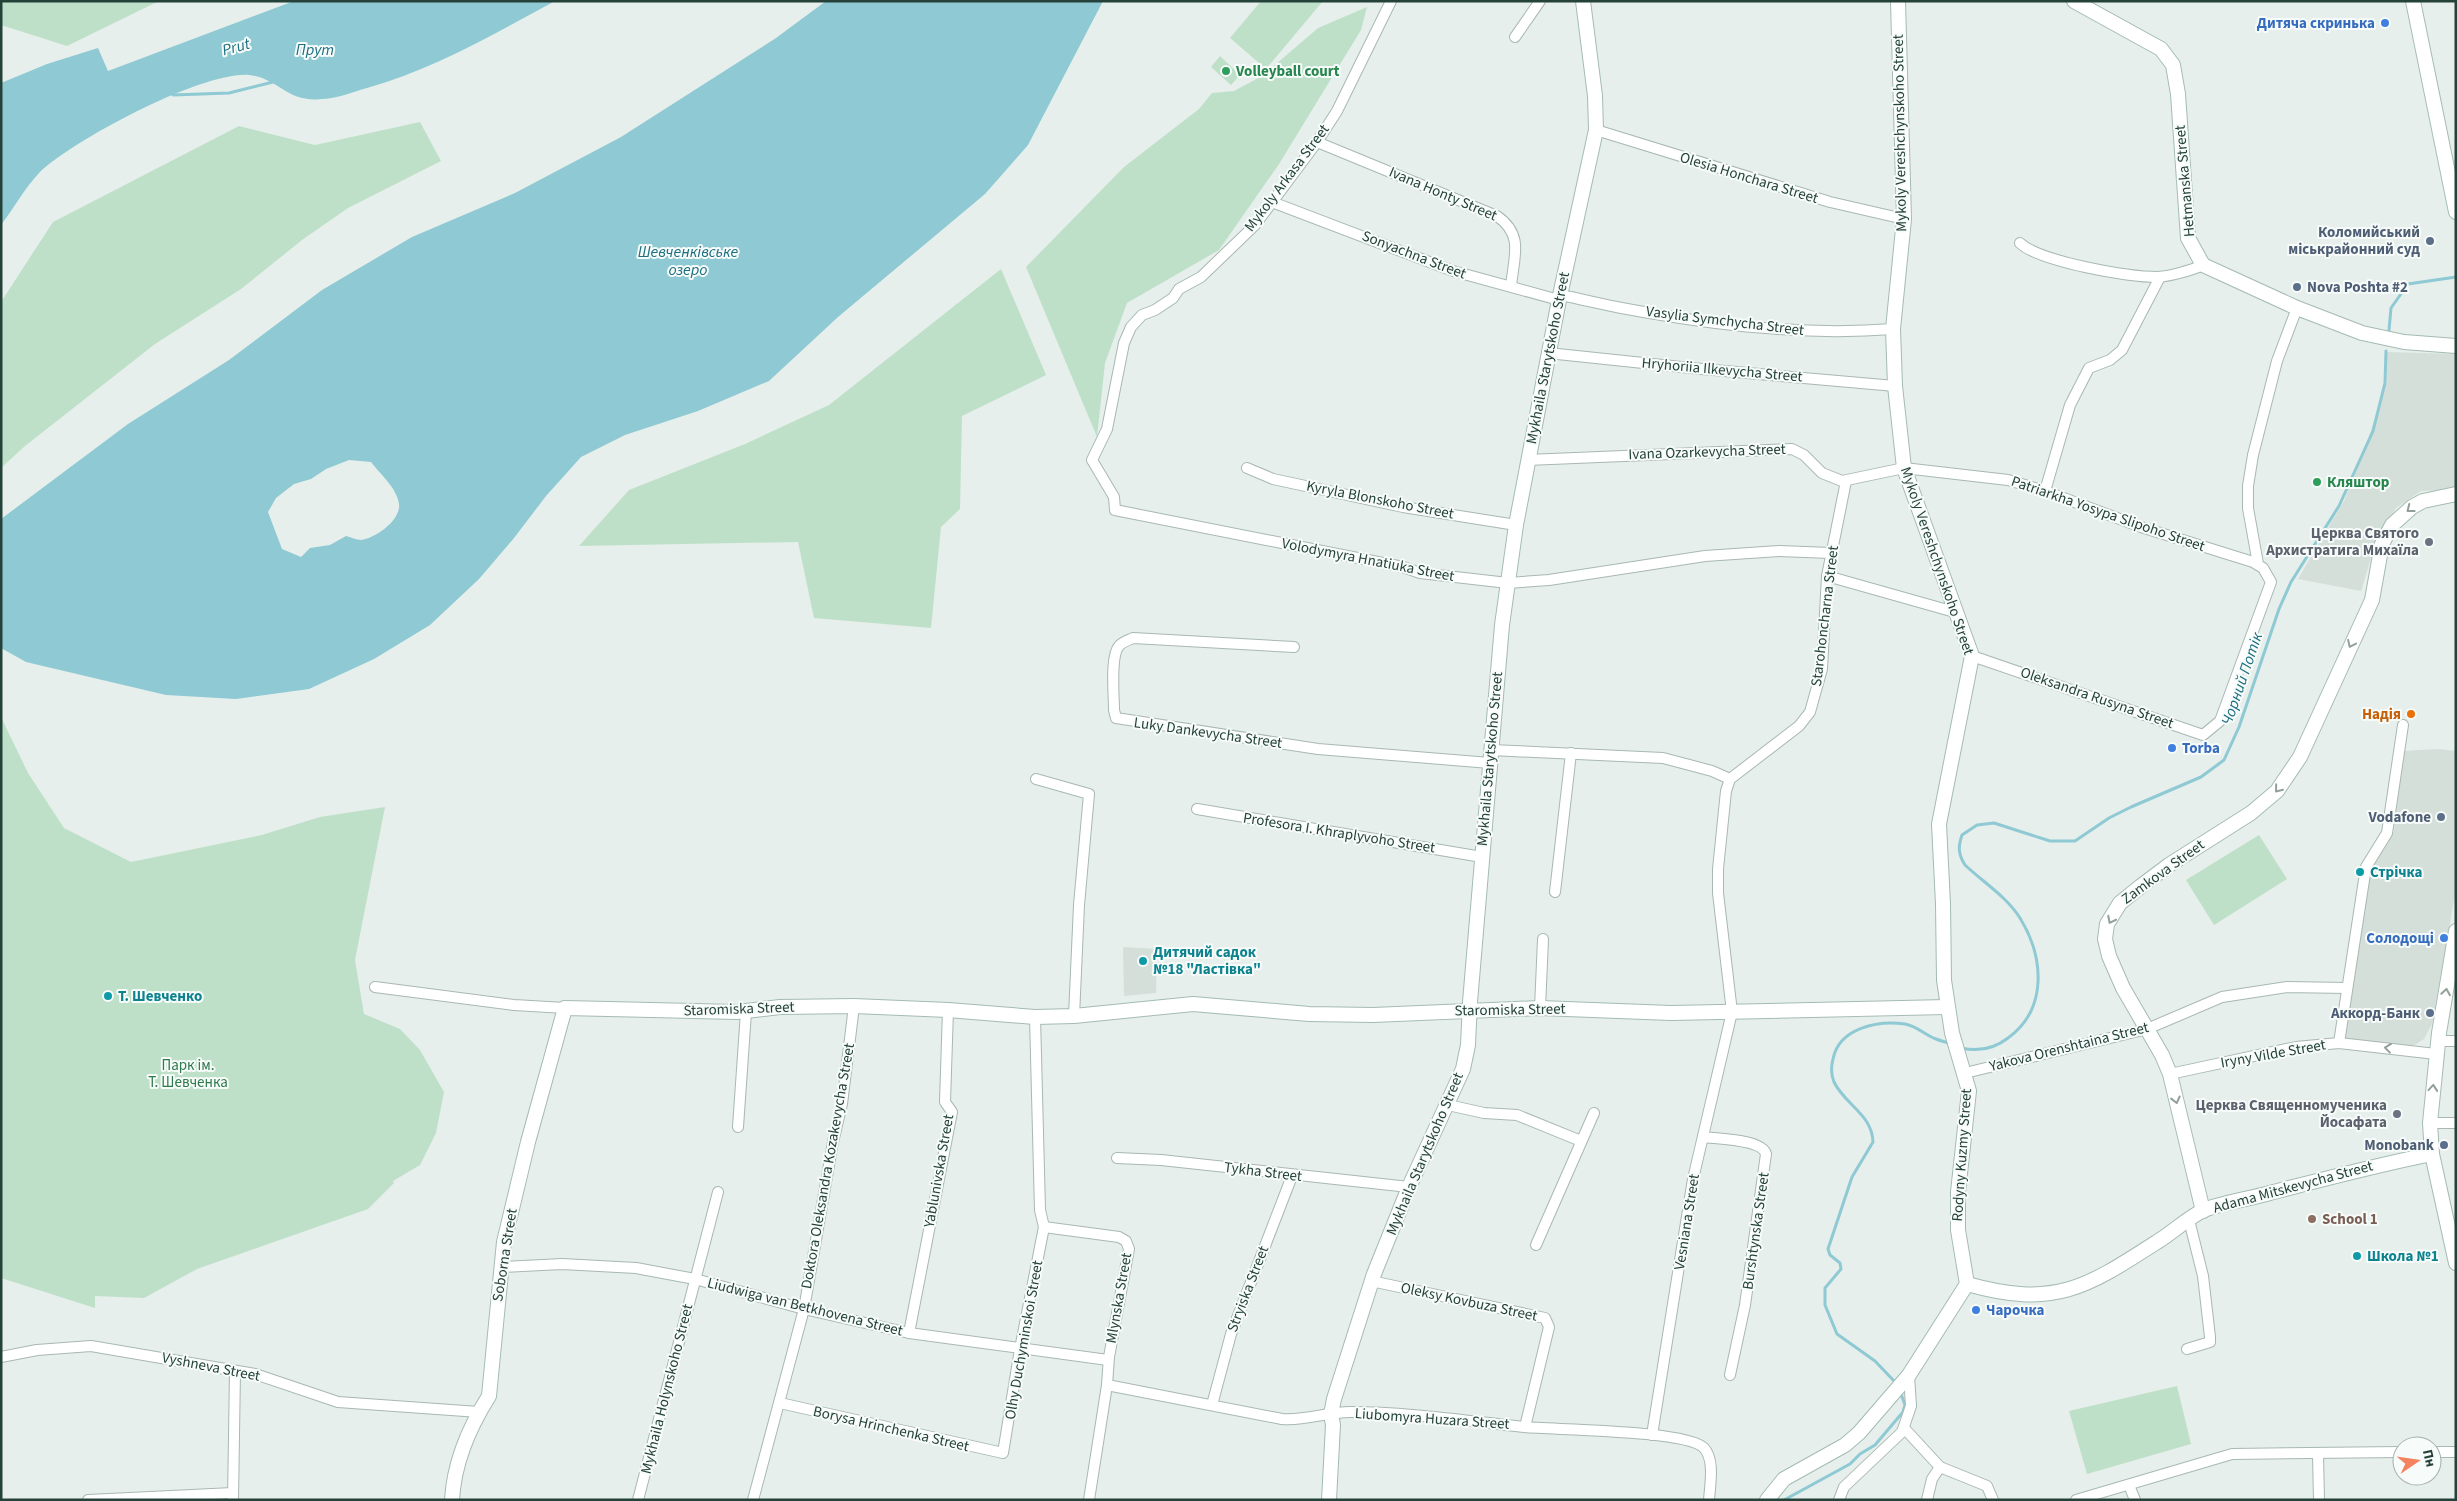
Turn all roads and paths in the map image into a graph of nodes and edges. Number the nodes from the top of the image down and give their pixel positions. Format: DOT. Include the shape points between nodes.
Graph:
graph roads {
  1 [pos="1391,1"];
  2 [pos="1540,1"];
  3 [pos="1583,1"];
  4 [pos="1898,1"];
  5 [pos="2074,1"];
  6 [pos="2413,1"];
  7 [pos="1515,37"];
  8 [pos="1596,130"];
  9 [pos="1318,142"];
  10 [pos="2450,159"];
  11 [pos="1272,202"];
  12 [pos="2456,212"];
  13 [pos="1904,219"];
  14 [pos="2020,243"];
  15 [pos="2203,265"];
  16 [pos="2160,277"];
  17 [pos="1511,286"];
  18 [pos="1559,298"];
  19 [pos="2297,308"];
  20 [pos="1892,329"];
  21 [pos="2456,346"];
  22 [pos="1548,353"];
  23 [pos="1895,386"];
  24 [pos="1527,460"];
  25 [pos="1247,468"];
  26 [pos="1904,468"];
  27 [pos="1846,481"];
  28 [pos="2045,491"];
  29 [pos="2456,494"];
  30 [pos="1115,510"];
  31 [pos="1516,525"];
  32 [pos="1831,553"];
  33 [pos="2258,564"];
  34 [pos="1827,576"];
  35 [pos="1508,584"];
  36 [pos="1958,613"];
  37 [pos="1294,647"];
  38 [pos="1972,656"];
  39 [pos="2403,725"];
  40 [pos="1571,752"];
  41 [pos="1490,756"];
  42 [pos="1036,779"];
  43 [pos="1730,779"];
  44 [pos="1197,810"];
  45 [pos="1482,857"];
  46 [pos="1555,892"];
  47 [pos="2456,931"];
  48 [pos="1543,939"];
  49 [pos="375,987"];
  50 [pos="2347,988"];
  51 [pos="854,1006"];
  52 [pos="1947,1007"];
  53 [pos="565,1008"];
  54 [pos="1540,1008"];
  55 [pos="948,1010"];
  56 [pos="1469,1010"];
  57 [pos="746,1012"];
  58 [pos="1732,1012"];
  59 [pos="1074,1016"];
  60 [pos="1035,1017"];
  61 [pos="2147,1029"];
  62 [pos="2456,1041"];
  63 [pos="2339,1043"];
  64 [pos="2437,1048"];
  65 [pos="1959,1056"];
  66 [pos="1965,1073"];
  67 [pos="2170,1074"];
  68 [pos="1448,1105"];
  69 [pos="1594,1113"];
  70 [pos="2456,1123"];
  71 [pos="2430,1124"];
  72 [pos="738,1127"];
  73 [pos="1702,1137"];
  74 [pos="1581,1141"];
  75 [pos="2432,1154"];
  76 [pos="1117,1158"];
  77 [pos="1292,1176"];
  78 [pos="1409,1187"];
  79 [pos="718,1192"];
  80 [pos="2203,1211"];
  81 [pos="2189,1220"];
  82 [pos="1044,1227"];
  83 [pos="1536,1245"];
  84 [pos="2456,1263"];
  85 [pos="501,1266"];
  86 [pos="695,1279"];
  87 [pos="1372,1281"];
  88 [pos="1967,1284"];
  89 [pos="804,1308"];
  90 [pos="908,1333"];
  91 [pos="1020,1349"];
  92 [pos="2187,1349"];
  93 [pos="1,1357"];
  94 [pos="1108,1360"];
  95 [pos="236,1371"];
  96 [pos="1730,1375"];
  97 [pos="1909,1375"];
  98 [pos="1107,1385"];
  99 [pos="780,1403"];
  100 [pos="1212,1405"];
  101 [pos="479,1412"];
  102 [pos="1331,1414"];
  103 [pos="1525,1427"];
  104 [pos="1904,1428"];
  105 [pos="1652,1436"];
  106 [pos="2392,1452"];
  107 [pos="2442,1452"];
  108 [pos="2456,1452"];
  109 [pos="1003,1453"];
  110 [pos="2318,1455"];
  111 [pos="1940,1466"];
  112 [pos="2128,1484"];
  113 [pos="233,1496"];
  114 [pos="88,1500"];
  115 [pos="452,1500"];
  116 [pos="638,1500"];
  117 [pos="753,1500"];
  118 [pos="1089,1500"];
  119 [pos="1329,1500"];
  120 [pos="1710,1500"];
  121 [pos="1767,1500"];
  122 [pos="1839,1500"];
  123 [pos="1927,1500"];
  124 [pos="1993,1500"];
  125 [pos="2076,1500"];
  126 [pos="2135,1500"];
  127 [pos="2319,1500"];
  1 -- 9 [label="street, Mykoly Arkasa Street" via="1337,111"];
  2 -- 7 [label="street"];
  3 -- 8 [label="street, Mykhaila Starytskoho Street"];
  4 -- 13 [label="street, Mykoly Vereshchynskoho Street"];
  5 -- 15 [label="street, Hetmanska Street" via="2161,49 2173,65 2188,238"];
  6 -- 10 [label="street"];
  8 -- 13 [label="street, Olesia Honchara Street" via="1822,200"];
  8 -- 18 [label="street, Mykhaila Starytskoho Street"];
  9 -- 11 [label="street, Mykoly Arkasa Street"];
  9 -- 17 [label="street, Ivana Honty Street" via="1497,216 1508,224 1514,236"];
  10 -- 12 [label="street"];
  11 -- 17 [label="street, Sonyachna Street" via="1460,274"];
  11 -- 30 [label="street, Mykoly Arkasa Street" via="1255,225 1201,277 1179,289 1173,298 1156,310 1142,314 1131,326 1124,343 1107,430 1092,460 1114,497"];
  13 -- 20 [label="street, Mykoly Vereshchynskoho Street"];
  14 -- 16 [label="street" via="2035,254 2054,259"];
  15 -- 16 [label="street"];
  15 -- 19 [label="street"];
  16 -- 28 [label="street" via="2122,350 2110,360 2089,368 2070,405"];
  17 -- 18 [label="street, Sonyachna Street"];
  18 -- 20 [label="street, Vasylia Symchycha Street" via="1818,332"];
  18 -- 22 [label="street, Mykhaila Starytskoho Street"];
  19 -- 21 [label="street" via="2377,337"];
  19 -- 33 [label="street" via="2277,361 2248,486 2248,508"];
  20 -- 23 [label="street, Mykoly Vereshchynskoho Street"];
  22 -- 23 [label="street, Hryhoriia Ilkevycha Street"];
  22 -- 24 [label="street, Mykhaila Starytskoho Street"];
  23 -- 26 [label="street, Mykoly Vereshchynskoho Street"];
  24 -- 27 [label="street, Ivana Ozarkevycha Street" via="1792,449 1804,455 1822,473"];
  24 -- 31 [label="street, Mykhaila Starytskoho Street"];
  25 -- 31 [label="street, Kyryla Blonskoho Street" via="1273,479 1403,507"];
  26 -- 27 [label="street"];
  26 -- 28 [label="street, Patriarkha Yosypa Slipoho Street" via="1998,478"];
  26 -- 36 [label="street, Mykoly Vereshchynskoho Street"];
  27 -- 32 [label="street, Starohoncharna Street"];
  28 -- 33 [label="street, Patriarkha Yosypa Slipoho Street"];
  29 -- 61 [label="street, Zamkova Street, one-way" via="2423,501 2392,525 2382,544 2372,600 2300,757 2278,791 2251,813 2169,865 2120,903 2107,924 2108,956"];
  30 -- 35 [label="street, Volodymyra Hnatiuka Street" via="1420,573"];
  31 -- 35 [label="street, Mykhaila Starytskoho Street"];
  32 -- 34 [label="street, Starohoncharna Street"];
  32 -- 35 [label="street, Volodymyra Hnatiuka Street" via="1779,550 1705,556"];
  33 -- 38 [label="street, Oleksandra Rusyna Street" via="2271,582 2220,721 2203,735"];
  34 -- 36 [label="street"];
  34 -- 43 [label="street, Starohoncharna Street" via="1822,669 1810,712 1790,734"];
  35 -- 41 [label="street, Mykhaila Starytskoho Street"];
  36 -- 38 [label="street, Mykoly Vereshchynskoho Street"];
  37 -- 41 [label="street, Luky Dankevycha Street" via="1134,638 1119,646 1114,655 1116,718 1318,749"];
  38 -- 52 [label="street, Mykoly Vereshchynskoho Street" via="1939,824"];
  39 -- 50 [label="street" via="2387,833 2366,867"];
  40 -- 41 [label="street, Luky Dankevycha Street"];
  40 -- 43 [label="street, Luky Dankevycha Street" via="1663,758"];
  40 -- 46 [label="street"];
  41 -- 45 [label="street, Mykhaila Starytskoho Street"];
  42 -- 59 [label="street" via="1089,794"];
  43 -- 58 [label="street" via="1724,802 1718,893"];
  44 -- 45 [label="street, Profesora I. Khraplyvoho Street"];
  45 -- 56 [label="street, Mykhaila Starytskoho Street"];
  64 -- 47 [label="street, one-way"];
  48 -- 54 [label="street"];
  49 -- 53 [label="street, Staromiska Street" via="514,1006"];
  50 -- 61 [label="street, Yakova Orenshtaina Street" via="2287,987 2222,997"];
  50 -- 63 [label="street"];
  51 -- 55 [label="street, Staromiska Street"];
  51 -- 57 [label="street, Staromiska Street" via="780,1007"];
  51 -- 89 [label="street, Doktora Oleksandra Kozakevycha Street" via="843,1098 832,1142"];
  52 -- 58 [label="street, Staromiska Street"];
  52 -- 65 [label="street, Mykoly Vereshchynskoho Street"];
  53 -- 57 [label="street, Staromiska Street"];
  53 -- 85 [label="street, Soborna Street" via="522,1166"];
  54 -- 56 [label="street, Staromiska Street"];
  54 -- 58 [label="street, Staromiska Street"];
  55 -- 60 [label="street, Staromiska Street"];
  55 -- 90 [label="street, Yablunivska Street" via="945,1102 952,1112"];
  56 -- 59 [label="street, Staromiska Street" via="1373,1015 1309,1014 1193,1004"];
  56 -- 68 [label="street, Mykhaila Starytskoho Street" via="1466,1054"];
  57 -- 72 [label="street"];
  58 -- 73 [label="street, Vesniana Street"];
  59 -- 60 [label="street, Staromiska Street"];
  60 -- 82 [label="street" via="1040,1210"];
  61 -- 66 [label="street, Yakova Orenshtaina Street"];
  61 -- 67 [label="street, Zamkova Street"];
  62 -- 64 [label="street, Iryny Vilde Street"];
  64 -- 63 [label="street, Iryny Vilde Street, one-way"];
  63 -- 67 [label="street, Iryny Vilde Street" via="2296,1047"];
  71 -- 64 [label="street, one-way"];
  65 -- 66 [label="street, Rodyny Kuzmy Street"];
  66 -- 88 [label="street, Rodyny Kuzmy Street" via="1969,1091 1958,1192 1958,1230"];
  67 -- 80 [label="street, Zamkova Street, one-way"];
  68 -- 74 [label="street" via="1484,1113 1514,1114"];
  68 -- 78 [label="street, Mykhaila Starytskoho Street"];
  69 -- 74 [label="street"];
  70 -- 71 [label="street"];
  71 -- 75 [label="street"];
  73 -- 96 [label="street, Burshtynska Street" via="1752,1143 1761,1146 1766,1154 1745,1305"];
  73 -- 105 [label="street, Vesniana Street"];
  74 -- 83 [label="street"];
  75 -- 80 [label="street, Adama Mitskevycha Street" via="2361,1169"];
  75 -- 84 [label="street"];
  76 -- 77 [label="street, Tykha Street" via="1203,1164"];
  77 -- 78 [label="street, Tykha Street"];
  77 -- 100 [label="street, Stryiska Street" via="1231,1334"];
  78 -- 87 [label="street, Mykhaila Starytskoho Street"];
  79 -- 86 [label="street, Mykhaila Holynskoho Street"];
  80 -- 81 [label="street, Adama Mitskevycha Street"];
  81 -- 88 [label="street, Adama Mitskevycha Street" via="2112,1271 2078,1288 2031,1295"];
  81 -- 92 [label="street" via="2203,1276 2210,1342"];
  82 -- 91 [label="street, Olhy Duchyminskoi Street"];
  82 -- 94 [label="street, Mlynska Street" via="1119,1237 1127,1243 1128,1264"];
  85 -- 86 [label="street, Liudwiga van Betkhovena Street" via="627,1267"];
  85 -- 101 [label="street, Soborna Street" via="489,1396"];
  86 -- 89 [label="street, Liudwiga van Betkhovena Street"];
  86 -- 116 [label="street, Mykhaila Holynskoho Street"];
  87 -- 102 [label="street, Mykhaila Starytskoho Street"];
  87 -- 103 [label="street, Oleksy Kovbuza Street" via="1544,1318 1549,1327"];
  88 -- 97 [label="street"];
  89 -- 90 [label="street, Liudwiga van Betkhovena Street"];
  89 -- 99 [label="street, Doktora Oleksandra Kozakevycha Street"];
  90 -- 91 [label="street, Liudwiga van Betkhovena Street"];
  91 -- 94 [label="street, Liudwiga van Betkhovena Street"];
  91 -- 109 [label="street, Olhy Duchyminskoi Street"];
  93 -- 95 [label="street, Vyshneva Street" via="37,1350 90,1346"];
  94 -- 98 [label="street, Mlynska Street"];
  95 -- 101 [label="street, Vyshneva Street" via="255,1374 338,1402"];
  95 -- 113 [label="street"];
  97 -- 104 [label="street" via="1911,1406"];
  97 -- 121 [label="street" via="1852,1440 1784,1480"];
  98 -- 100 [label="street, Liubomyra Huzara Street"];
  98 -- 118 [label="street, Mlynska Street"];
  99 -- 109 [label="street, Borysa Hrinchenka Street"];
  99 -- 117 [label="street, Doktora Oleksandra Kozakevycha Street"];
  100 -- 102 [label="street, Liubomyra Huzara Street" via="1291,1420"];
  101 -- 115 [label="street, Soborna Street" via="458,1462"];
  102 -- 103 [label="street, Liubomyra Huzara Street" via="1435,1416"];
  102 -- 119 [label="street, Mykhaila Starytskoho Street"];
  103 -- 105 [label="street, Liubomyra Huzara Street"];
  104 -- 111 [label="street"];
  104 -- 122 [label="street" via="1844,1487"];
  105 -- 120 [label="street, Liubomyra Huzara Street" via="1692,1441 1704,1449 1710,1458"];
  106 -- 110 [label="street"];
  107 -- 108 [label="street"];
  110 -- 112 [label="street" via="2232,1454"];
  110 -- 127 [label="street"];
  111 -- 123 [label="street" via="1932,1479"];
  111 -- 124 [label="street" via="1987,1486"];
  112 -- 125 [label="street"];
  112 -- 126 [label="street"];
  113 -- 114 [label="street"];
}
